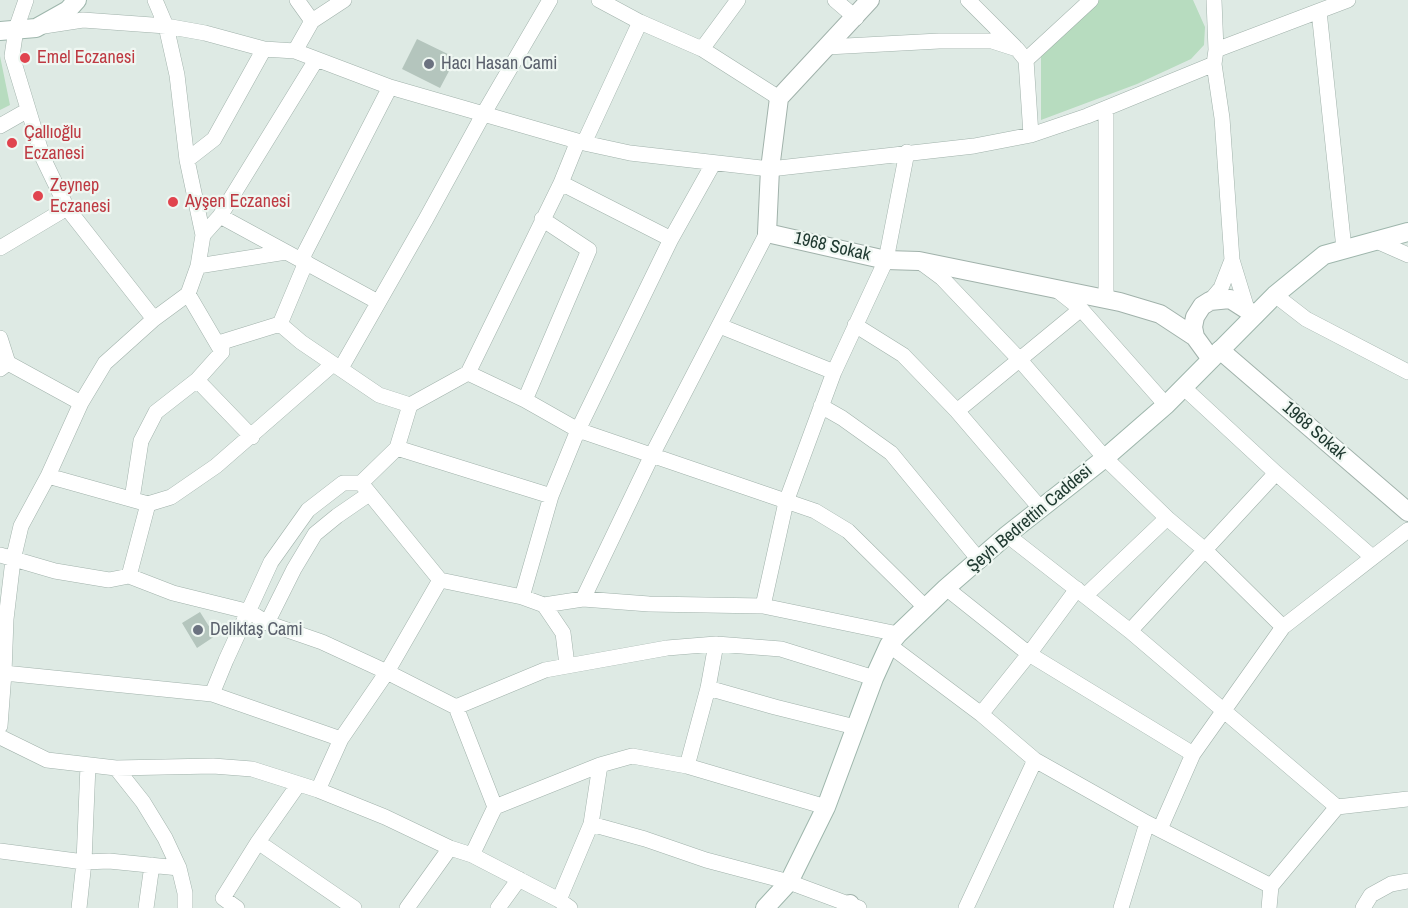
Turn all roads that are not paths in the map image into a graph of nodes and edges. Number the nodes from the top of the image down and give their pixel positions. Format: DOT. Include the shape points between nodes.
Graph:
graph roads {
  1 [pos="26,0"];
  2 [pos="77,0"];
  3 [pos="155,0"];
  4 [pos="297,0"];
  5 [pos="344,0"];
  6 [pos="550,0"];
  7 [pos="599,0"];
  8 [pos="738,0"];
  9 [pos="835,0"];
  10 [pos="870,0"];
  11 [pos="968,0"];
  12 [pos="1091,0"];
  13 [pos="1214,0"];
  14 [pos="1348,0"];
  15 [pos="1319,11"];
  16 [pos="856,18"];
  17 [pos="312,21"];
  18 [pos="640,22"];
  19 [pos="166,26"];
  20 [pos="36,28"];
  21 [pos="8,30"];
  22 [pos="826,47"];
  23 [pos="264,49"];
  24 [pos="702,49"];
  25 [pos="295,51"];
  26 [pos="1022,54"];
  27 [pos="1215,57"];
  28 [pos="316,60"];
  29 [pos="390,87"];
  30 [pos="779,98"];
  31 [pos="1106,109"];
  32 [pos="28,110"];
  33 [pos="484,113"];
  34 [pos="0,126"];
  35 [pos="1031,135"];
  36 [pos="581,142"];
  37 [pos="907,153"];
  38 [pos="187,160"];
  39 [pos="713,164"];
  40 [pos="770,169"];
  41 [pos="561,183"];
  42 [pos="67,208"];
  43 [pos="220,216"];
  44 [pos="542,219"];
  45 [pos="1408,232"];
  46 [pos="767,233"];
  47 [pos="203,234"];
  48 [pos="671,239"];
  49 [pos="1374,240"];
  50 [pos="0,248"];
  51 [pos="1344,249"];
  52 [pos="286,252"];
  53 [pos="1408,255"];
  54 [pos="886,260"];
  55 [pos="1232,260"];
  56 [pos="303,261"];
  57 [pos="919,261"];
  58 [pos="198,266"];
  59 [pos="1054,288"];
  60 [pos="188,294"];
  61 [pos="1275,295"];
  62 [pos="1106,299"];
  63 [pos="378,302"];
  64 [pos="1206,304"];
  65 [pos="1081,309"];
  66 [pos="1251,312"];
  67 [pos="1160,314"];
  68 [pos="154,319"];
  69 [pos="280,324"];
  70 [pos="855,325"];
  71 [pos="720,326"];
  72 [pos="1195,337"];
  73 [pos="0,339"];
  74 [pos="222,351"];
  75 [pos="1215,355"];
  76 [pos="1018,359"];
  77 [pos="4,366"];
  78 [pos="337,366"];
  79 [pos="834,372"];
  80 [pos="1408,372"];
  81 [pos="468,373"];
  82 [pos="197,380"];
  83 [pos="1183,387"];
  84 [pos="525,400"];
  85 [pos="81,403"];
  86 [pos="410,405"];
  87 [pos="1166,405"];
  88 [pos="821,406"];
  89 [pos="957,411"];
  90 [pos="578,430"];
  91 [pos="252,437"];
  92 [pos="397,448"];
  93 [pos="652,455"];
  94 [pos="1105,458"];
  95 [pos="1276,473"];
  96 [pos="48,476"];
  97 [pos="365,488"];
  98 [pos="551,496"];
  99 [pos="132,499"];
  100 [pos="786,501"];
  101 [pos="148,504"];
  102 [pos="1041,509"];
  103 [pos="1408,512"];
  104 [pos="1167,518"];
  105 [pos="1408,530"];
  106 [pos="1007,536"];
  107 [pos="1205,550"];
  108 [pos="1371,556"];
  109 [pos="7,558"];
  110 [pos="980,561"];
  111 [pos="129,576"];
  112 [pos="440,580"];
  113 [pos="946,588"];
  114 [pos="1081,592"];
  115 [pos="522,597"];
  116 [pos="583,599"];
  117 [pos="544,605"];
  118 [pos="763,606"];
  119 [pos="926,608"];
  120 [pos="249,612"];
  121 [pos="267,623"];
  122 [pos="1283,627"];
  123 [pos="1130,631"];
  124 [pos="893,639"];
  125 [pos="716,644"];
  126 [pos="1029,654"];
  127 [pos="3,662"];
  128 [pos="567,665"];
  129 [pos="387,672"];
  130 [pos="874,678"];
  131 [pos="708,688"];
  132 [pos="212,694"];
  133 [pos="456,707"];
  134 [pos="1224,711"];
  135 [pos="981,714"];
  136 [pos="0,726"];
  137 [pos="855,727"];
  138 [pos="0,738"];
  139 [pos="341,739"];
  140 [pos="1193,754"];
  141 [pos="1035,760"];
  142 [pos="88,765"];
  143 [pos="600,765"];
  144 [pos="687,766"];
  145 [pos="116,768"];
  146 [pos="298,785"];
  147 [pos="318,790"];
  148 [pos="1408,799"];
  149 [pos="495,807"];
  150 [pos="826,807"];
  151 [pos="1337,807"];
  152 [pos="591,824"];
  153 [pos="1154,826"];
  154 [pos="258,842"];
  155 [pos="450,848"];
  156 [pos="0,851"];
  157 [pos="472,855"];
  158 [pos="84,862"];
  159 [pos="152,865"];
  160 [pos="179,868"];
  161 [pos="519,879"];
  162 [pos="1408,881"];
  163 [pos="789,882"];
  164 [pos="1271,886"];
  165 [pos="565,904"];
  166 [pos="852,907"];
  167 [pos="79,908"];
  168 [pos="146,908"];
  169 [pos="185,908"];
  170 [pos="237,908"];
  171 [pos="354,908"];
  172 [pos="406,908"];
  173 [pos="498,908"];
  174 [pos="765,908"];
  175 [pos="966,908"];
  176 [pos="1121,908"];
  177 [pos="1269,908"];
  178 [pos="1363,908"];
  1 -- 21 [label="street"];
  2 -- 20 [label="street" via="68,10"];
  3 -- 19 [label="street"];
  4 -- 17 [label="street"];
  5 -- 17 [label="street"];
  6 -- 33 [label="street"];
  7 -- 18 [label="street"];
  8 -- 24 [label="street"];
  9 -- 16 [label="street"];
  10 -- 16 [label="street"];
  11 -- 26 [label="street"];
  12 -- 26 [label="street"];
  13 -- 27 [label="street"];
  14 -- 15 [label="street"];
  15 -- 27 [label="street"];
  15 -- 51 [label="street"];
  16 -- 22 [label="street"];
  17 -- 25 [label="street"];
  18 -- 24 [label="street"];
  18 -- 36 [label="street"];
  19 -- 20 [label="street" via="83,20"];
  19 -- 23 [label="street"];
  19 -- 38 [label="street" via="177,75"];
  20 -- 21 [label="street"];
  21 -- 32 [label="street"];
  22 -- 26 [label="street" via="992,41"];
  22 -- 30 [label="street"];
  23 -- 25 [label="street"];
  23 -- 38 [label="street" via="214,139"];
  24 -- 30 [label="street"];
  25 -- 28 [label="street"];
  26 -- 35 [label="street"];
  27 -- 31 [label="street"];
  27 -- 55 [label="street"];
  28 -- 29 [label="street"];
  28 -- 43 [label="street"];
  29 -- 33 [label="street"];
  29 -- 56 [label="street"];
  30 -- 40 [label="street"];
  31 -- 35 [label="street"];
  31 -- 62 [label="street"];
  32 -- 34 [label="street"];
  32 -- 42 [label="street" via="43,158"];
  33 -- 36 [label="street"];
  33 -- 63 [label="street"];
  35 -- 37 [label="street"];
  36 -- 39 [label="street"];
  36 -- 41 [label="street"];
  37 -- 40 [label="street"];
  37 -- 54 [label="street"];
  38 -- 47 [label="street"];
  39 -- 40 [label="street"];
  39 -- 48 [label="street"];
  40 -- 46 [label="street"];
  41 -- 44 [label="street"];
  41 -- 48 [label="street"];
  42 -- 50 [label="street"];
  42 -- 68 [label="street"];
  43 -- 47 [label="street"];
  43 -- 52 [label="street"];
  44 -- 81 [label="street"];
  44 -- 84 [label="street" via="589,250"];
  45 -- 49 [label="street, Şeyh Bedrettin Caddesi"];
  46 -- 54 [label="street, 1968 Sokak"];
  46 -- 71 [label="street"];
  47 -- 58 [label="street"];
  48 -- 90 [label="street"];
  49 -- 51 [label="street, Şeyh Bedrettin Caddesi"];
  49 -- 53 [label="street"];
  51 -- 61 [label="street, Şeyh Bedrettin Caddesi" via="1324,255"];
  52 -- 56 [label="street"];
  52 -- 58 [label="street"];
  54 -- 57 [label="street, 1968 Sokak"];
  54 -- 70 [label="street"];
  55 -- 64 [label="street" via="1221,288"];
  55 -- 66 [label="street"];
  56 -- 63 [label="street"];
  56 -- 69 [label="street"];
  57 -- 59 [label="street, 1968 Sokak"];
  57 -- 76 [label="street" via="942,278"];
  58 -- 60 [label="street"];
  59 -- 62 [label="street, 1968 Sokak"];
  59 -- 65 [label="street"];
  60 -- 68 [label="street"];
  60 -- 74 [label="street"];
  61 -- 66 [label="street, Şeyh Bedrettin Caddesi"];
  61 -- 80 [label="street" via="1306,319"];
  62 -- 67 [label="street, 1968 Sokak"];
  63 -- 78 [label="street"];
  64 -- 66 [label="street" via="1230,299"];
  64 -- 67 [label="street"];
  64 -- 72 [label="street" via="1195,317"];
  65 -- 76 [label="street"];
  65 -- 87 [label="street"];
  66 -- 75 [label="street, Şeyh Bedrettin Caddesi"];
  67 -- 72 [label="street"];
  68 -- 85 [label="street" via="105,363"];
  69 -- 74 [label="street" via="222,342"];
  69 -- 78 [label="street"];
  70 -- 79 [label="street"];
  70 -- 89 [label="street" via="903,355"];
  71 -- 79 [label="street"];
  71 -- 93 [label="street"];
  72 -- 75 [label="street, 1968 Sokak"];
  73 -- 77 [label="street"];
  74 -- 82 [label="street"];
  75 -- 83 [label="street, Şeyh Bedrettin Caddesi"];
  75 -- 103 [label="street, 1968 Sokak"];
  76 -- 89 [label="street"];
  76 -- 94 [label="street"];
  77 -- 85 [label="street"];
  78 -- 86 [label="street" via="379,395"];
  78 -- 91 [label="street"];
  79 -- 88 [label="street"];
  81 -- 84 [label="street"];
  81 -- 86 [label="street"];
  82 -- 91 [label="street"];
  82 -- 99 [label="street" via="156,412 141,441"];
  83 -- 87 [label="street, Şeyh Bedrettin Caddesi"];
  83 -- 95 [label="street"];
  84 -- 90 [label="street"];
  85 -- 96 [label="street"];
  86 -- 92 [label="street"];
  87 -- 94 [label="street, Şeyh Bedrettin Caddesi"];
  88 -- 100 [label="street"];
  88 -- 110 [label="street" via="891,453"];
  89 -- 102 [label="street"];
  90 -- 93 [label="street"];
  90 -- 98 [label="street"];
  91 -- 101 [label="street" via="171,497"];
  92 -- 97 [label="street"];
  92 -- 98 [label="street"];
  93 -- 100 [label="street"];
  93 -- 116 [label="street"];
  94 -- 102 [label="street, Şeyh Bedrettin Caddesi"];
  94 -- 104 [label="street"];
  95 -- 107 [label="street"];
  95 -- 108 [label="street"];
  96 -- 99 [label="street"];
  96 -- 109 [label="street"];
  97 -- 112 [label="street"];
  97 -- 120 [label="street" via="343,483 308,510 271,562"];
  97 -- 121 [label="street" via="315,534"];
  98 -- 115 [label="street"];
  99 -- 101 [label="street"];
  100 -- 118 [label="street"];
  100 -- 119 [label="street" via="815,511 848,531"];
  101 -- 111 [label="street"];
  102 -- 106 [label="street, Şeyh Bedrettin Caddesi"];
  104 -- 107 [label="street"];
  104 -- 114 [label="street"];
  105 -- 108 [label="street"];
  106 -- 110 [label="street, Şeyh Bedrettin Caddesi"];
  106 -- 114 [label="street"];
  107 -- 122 [label="street"];
  107 -- 123 [label="street"];
  108 -- 122 [label="street"];
  109 -- 111 [label="street" via="109,580"];
  109 -- 127 [label="street"];
  110 -- 113 [label="street, Şeyh Bedrettin Caddesi"];
  111 -- 120 [label="street" via="173,593"];
  112 -- 115 [label="street"];
  112 -- 129 [label="street"];
  113 -- 119 [label="street, Şeyh Bedrettin Caddesi"];
  113 -- 126 [label="street"];
  114 -- 123 [label="street"];
  114 -- 126 [label="street"];
  115 -- 117 [label="street"];
  116 -- 117 [label="street"];
  116 -- 118 [label="street"];
  117 -- 128 [label="street" via="562,633"];
  118 -- 124 [label="street"];
  119 -- 124 [label="street, Şeyh Bedrettin Caddesi"];
  120 -- 121 [label="street"];
  120 -- 132 [label="street"];
  121 -- 129 [label="street" via="322,642"];
  122 -- 134 [label="street"];
  123 -- 134 [label="street"];
  124 -- 130 [label="street, Şeyh Bedrettin Caddesi"];
  124 -- 135 [label="street"];
  125 -- 128 [label="street"];
  125 -- 130 [label="street" via="781,649"];
  125 -- 131 [label="street"];
  126 -- 135 [label="street"];
  126 -- 140 [label="street"];
  127 -- 132 [label="street"];
  127 -- 136 [label="street"];
  128 -- 133 [label="street" via="545,670"];
  129 -- 133 [label="street"];
  129 -- 139 [label="street"];
  130 -- 137 [label="street, Şeyh Bedrettin Caddesi"];
  131 -- 137 [label="street"];
  131 -- 144 [label="street"];
  132 -- 139 [label="street"];
  133 -- 149 [label="street"];
  134 -- 140 [label="street"];
  134 -- 151 [label="street"];
  135 -- 141 [label="street"];
  137 -- 150 [label="street, Şeyh Bedrettin Caddesi"];
  138 -- 142 [label="street" via="47,760"];
  139 -- 147 [label="street"];
  140 -- 153 [label="street"];
  141 -- 153 [label="street"];
  141 -- 175 [label="street"];
  142 -- 145 [label="street"];
  142 -- 158 [label="street"];
  143 -- 144 [label="street" via="632,756"];
  143 -- 149 [label="street"];
  143 -- 152 [label="street"];
  144 -- 150 [label="street"];
  145 -- 146 [label="street" via="252,769"];
  145 -- 160 [label="street" via="143,802"];
  146 -- 147 [label="street"];
  146 -- 154 [label="street"];
  147 -- 155 [label="street"];
  148 -- 151 [label="street"];
  149 -- 157 [label="street"];
  150 -- 163 [label="street, Şeyh Bedrettin Caddesi"];
  151 -- 164 [label="street"];
  152 -- 163 [label="street"];
  152 -- 165 [label="street"];
  153 -- 164 [label="street"];
  153 -- 176 [label="street"];
  154 -- 170 [label="street" via="224,898"];
  154 -- 171 [label="street"];
  155 -- 157 [label="street"];
  155 -- 172 [label="street"];
  156 -- 158 [label="street"];
  157 -- 161 [label="street"];
  158 -- 159 [label="street"];
  158 -- 167 [label="street"];
  159 -- 160 [label="street"];
  159 -- 168 [label="street"];
  160 -- 169 [label="street"];
  161 -- 165 [label="street"];
  161 -- 173 [label="street"];
  162 -- 178 [label="street" via="1390,884 1371,895"];
  163 -- 166 [label="street"];
  163 -- 174 [label="street, Şeyh Bedrettin Caddesi"];
  164 -- 177 [label="street"];
}
